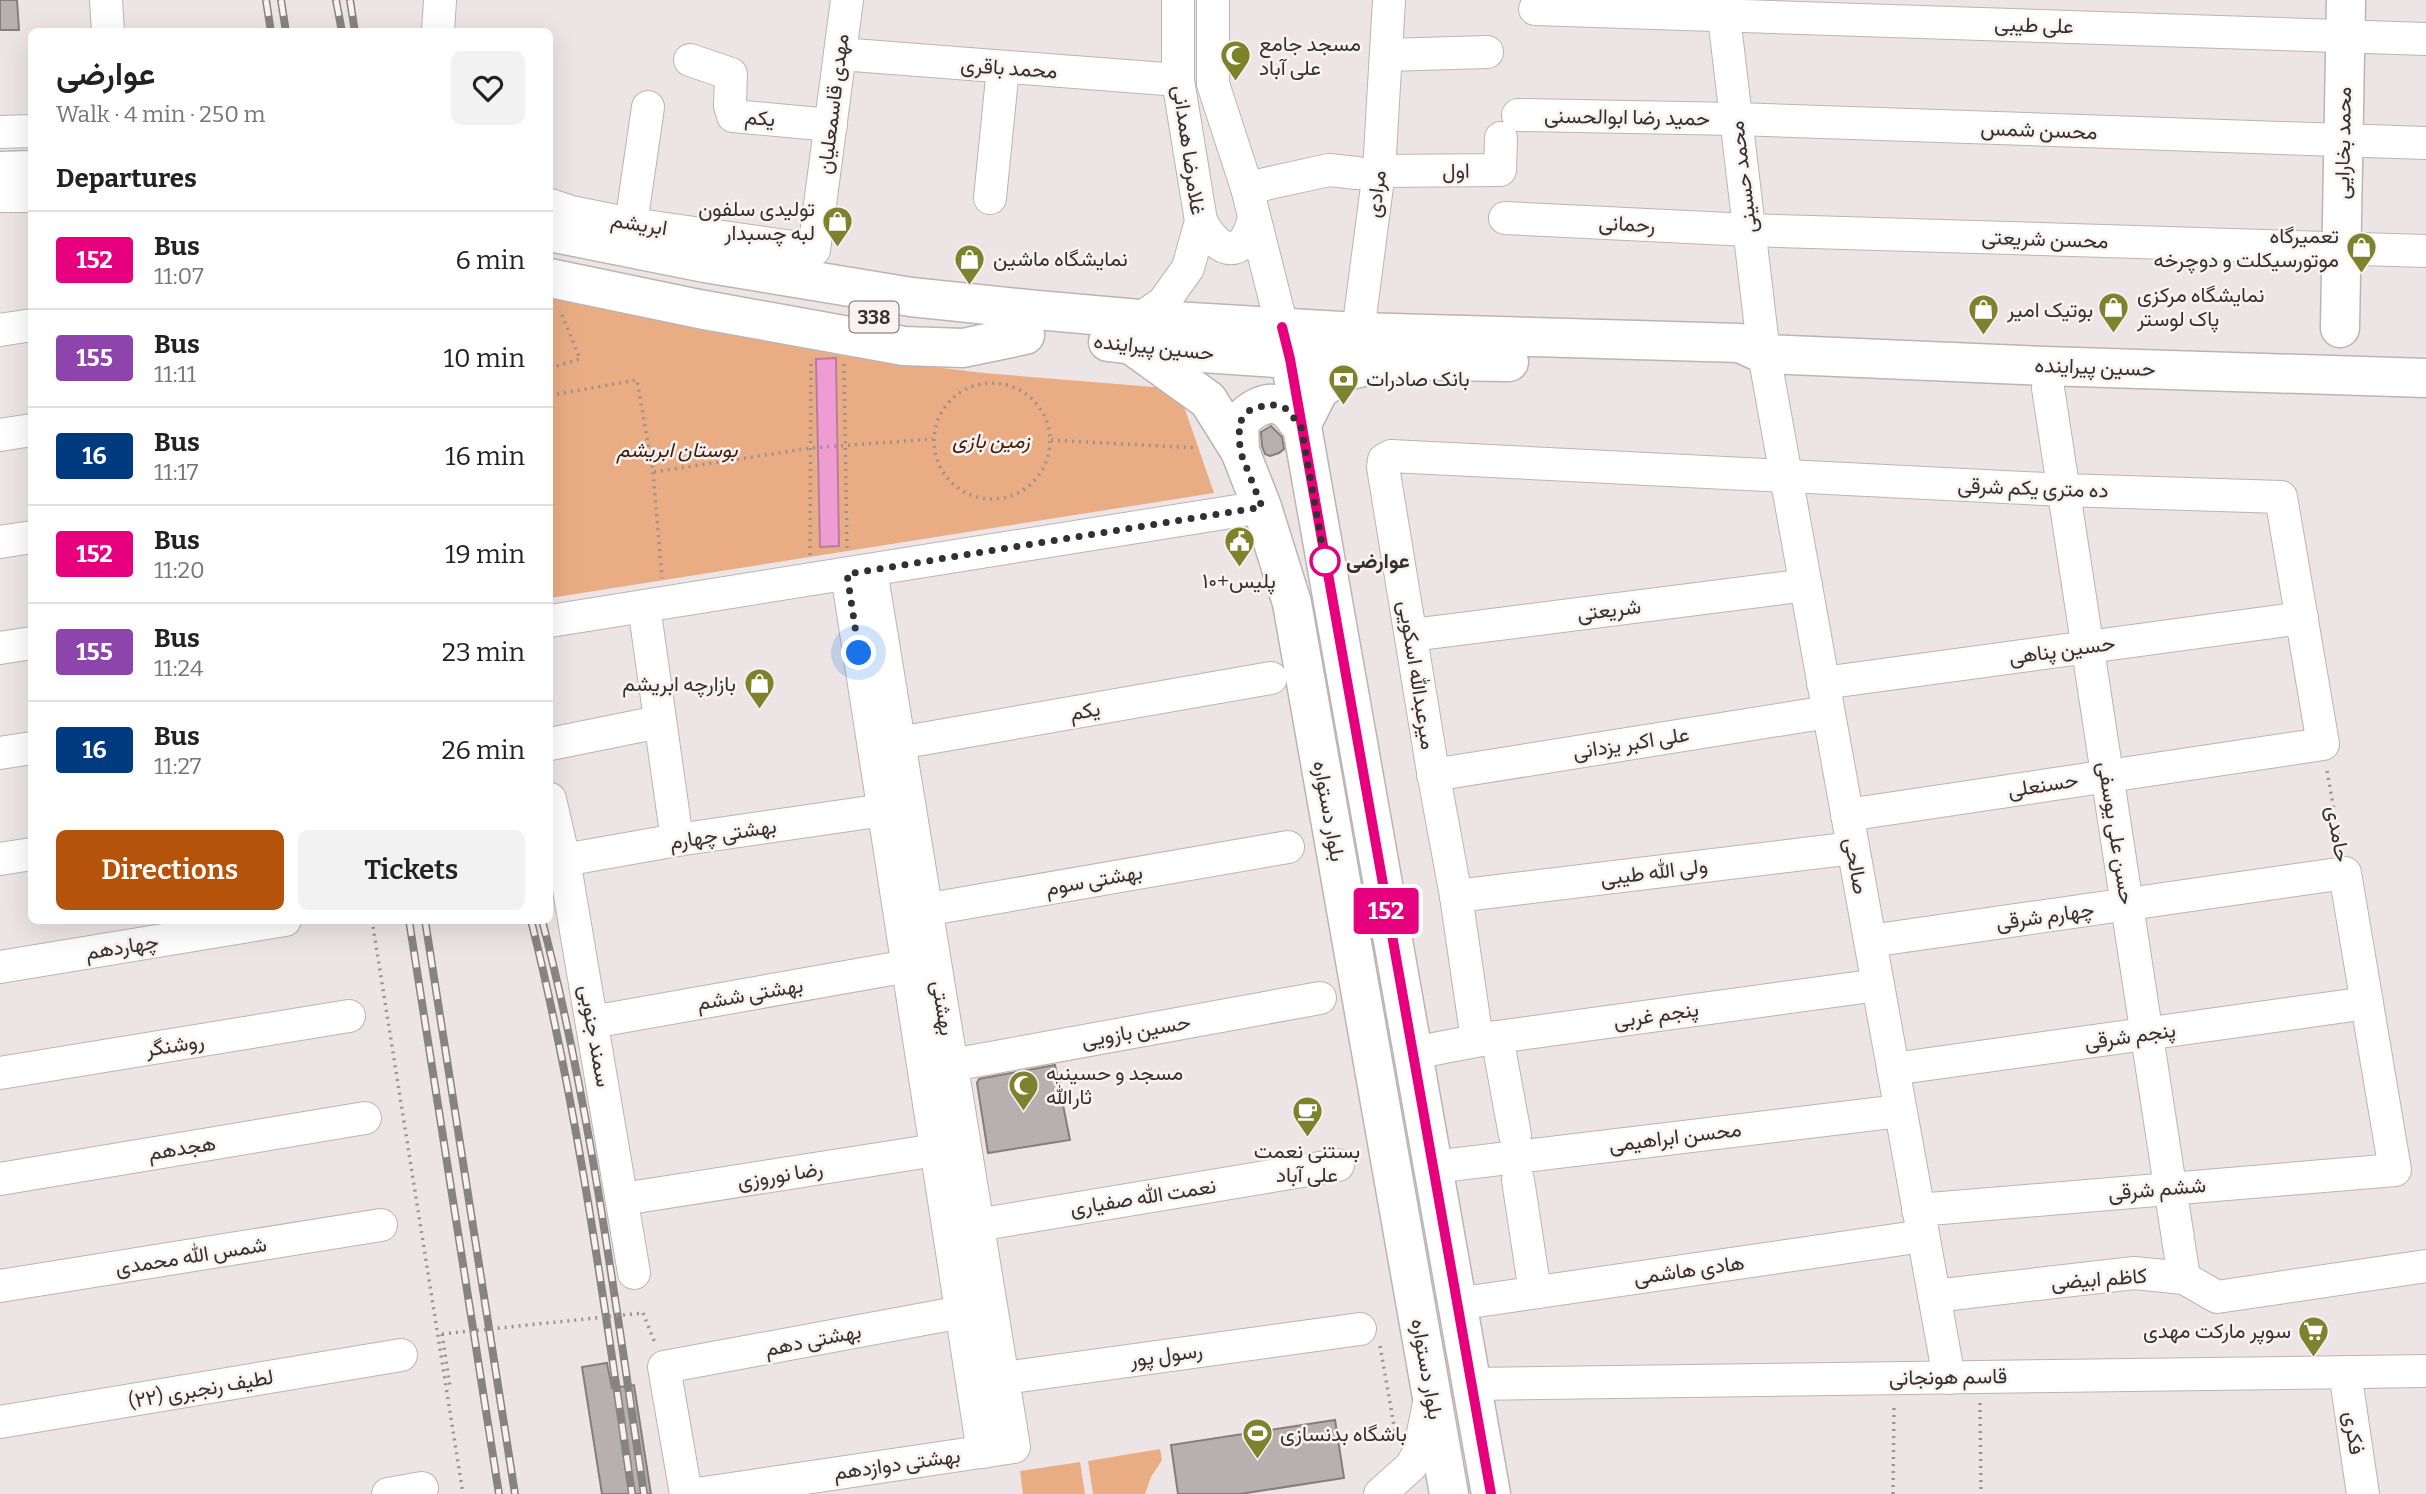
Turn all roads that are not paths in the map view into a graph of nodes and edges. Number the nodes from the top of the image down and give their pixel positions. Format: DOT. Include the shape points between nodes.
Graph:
graph roads {
  1 [pos="106,0"];
  2 [pos="439,0"];
  3 [pos="847,0"];
  4 [pos="1178,0"];
  5 [pos="1213,0"];
  6 [pos="1389,0"];
  7 [pos="1723,7"];
  8 [pos="1535,9"];
  9 [pos="2345,18"];
  10 [pos="108,28"];
  11 [pos="439,28"];
  12 [pos="2426,40"];
  13 [pos="1487,52"];
  14 [pos="840,54"];
  15 [pos="1386,55"];
  16 [pos="690,60"];
  17 [pos="1003,68"];
  18 [pos="1178,80"];
  19 [pos="648,107"];
  20 [pos="1736,119"];
  21 [pos="831,125"];
  22 [pos="1510,126"];
  23 [pos="28,131"];
  24 [pos="0,132"];
  25 [pos="2343,140"];
  26 [pos="2426,143"];
  27 [pos="28,145"];
  28 [pos="0,146"];
  29 [pos="28,170"];
  30 [pos="0,171"];
  31 [pos="1368,172"];
  32 [pos="0,196"];
  33 [pos="28,196"];
  34 [pos="990,198"];
  35 [pos="1250,203"];
  36 [pos="553,206"];
  37 [pos="1505,218"];
  38 [pos="1200,221"];
  39 [pos="631,224"];
  40 [pos="1749,230"];
  41 [pos="553,233"];
  42 [pos="2341,248"];
  43 [pos="814,250"];
  44 [pos="2426,251"];
  45 [pos="553,254"];
  46 [pos="553,288"];
  47 [pos="28,326"];
  48 [pos="2340,328"];
  49 [pos="0,330"];
  50 [pos="1135,332"];
  51 [pos="1358,332"];
  52 [pos="1025,335"];
  53 [pos="1198,338"];
  54 [pos="1286,343"];
  55 [pos="1764,354"];
  56 [pos="1387,361"];
  57 [pos="2274,374"];
  58 [pos="2415,377"];
  59 [pos="2048,388"];
  60 [pos="1301,426"];
  61 [pos="28,431"];
  62 [pos="0,435"];
  63 [pos="1240,451"];
  64 [pos="1786,477"];
  65 [pos="2063,490"];
  66 [pos="1262,507"];
  67 [pos="28,538"];
  68 [pos="0,542"];
  69 [pos="855,565"];
  70 [pos="1805,585"];
  71 [pos="644,606"];
  72 [pos="2302,618"];
  73 [pos="553,621"];
  74 [pos="1412,635"];
  75 [pos="28,644"];
  76 [pos="2088,647"];
  77 [pos="0,648"];
  78 [pos="1271,678"];
  79 [pos="1826,698"];
  80 [pos="659,722"];
  81 [pos="553,743"];
  82 [pos="899,743"];
  83 [pos="28,749"];
  84 [pos="0,753"];
  85 [pos="1433,775"];
  86 [pos="2107,775"];
  87 [pos="884,810"];
  88 [pos="553,812"];
  89 [pos="1847,814"];
  90 [pos="677,840"];
  91 [pos="1288,847"];
  92 [pos="1853,848"];
  93 [pos="28,855"];
  94 [pos="0,859"];
  95 [pos="564,860"];
  96 [pos="2345,873"];
  97 [pos="1456,895"];
  98 [pos="2127,904"];
  99 [pos="913,911"];
  100 [pos="261,924"];
  101 [pos="1870,941"];
  102 [pos="908,966"];
  103 [pos="0,967"];
  104 [pos="1878,985"];
  105 [pos="1320,998"];
  106 [pos="2367,1003"];
  107 [pos="349,1016"];
  108 [pos="592,1022"];
  109 [pos="2147,1033"];
  110 [pos="1487,1038"];
  111 [pos="1434,1049"];
  112 [pos="952,1065"];
  113 [pos="1893,1069"];
  114 [pos="0,1073"];
  115 [pos="1900,1111"];
  116 [pos="365,1118"];
  117 [pos="1515,1135"];
  118 [pos="936,1150"];
  119 [pos="1338,1166"];
  120 [pos="1450,1166"];
  121 [pos="2395,1170"];
  122 [pos="0,1179"];
  123 [pos="1518,1180"];
  124 [pos="2170,1188"];
  125 [pos="623,1199"];
  126 [pos="1921,1223"];
  127 [pos="382,1225"];
  128 [pos="963,1228"];
  129 [pos="2426,1266"];
  130 [pos="634,1273"];
  131 [pos="2184,1278"];
  132 [pos="0,1286"];
  133 [pos="1535,1292"];
  134 [pos="1934,1296"];
  135 [pos="1456,1304"];
  136 [pos="962,1312"];
  137 [pos="1369,1334"];
  138 [pos="401,1355"];
  139 [pos="2426,1371"];
  140 [pos="2345,1372"];
  141 [pos="1003,1377"];
  142 [pos="1949,1378"];
  143 [pos="972,1383"];
  144 [pos="1470,1384"];
  145 [pos="1431,1391"];
  146 [pos="0,1422"];
  147 [pos="1014,1447"];
  148 [pos="983,1452"];
  149 [pos="422,1488"];
  150 [pos="388,1494"];
  151 [pos="686,1494"];
  152 [pos="697,1494"];
  153 [pos="1380,1494"];
  154 [pos="1449,1494"];
  155 [pos="1491,1494"];
  156 [pos="2363,1494"];
  1 -- 10 [label="street"];
  2 -- 11 [label="street"];
  3 -- 14 [label="street, مهدی قاسمعلیان"];
  4 -- 18 [label="street, غلامرضا همدانی"];
  5 -- 35 [label="street, غلامرضا همدانی" via="1213,84"];
  6 -- 15 [label="street, مرادی"];
  7 -- 8 [label="street, علی طیبی"];
  7 -- 9 [label="street, علی طیبی"];
  7 -- 20 [label="street, محمد حسینی"];
  9 -- 12 [label="street, علی طیبی"];
  9 -- 25 [label="main road, محمد بخارایی"];
  13 -- 15 [label="street"];
  14 -- 17 [label="street, محمد باقری"];
  14 -- 21 [label="street, مهدی قاسمعلیان"];
  15 -- 31 [label="street, مرادی"];
  16 -- 21 [label="street, یکم" via="731,74 733,116"];
  17 -- 18 [label="street, محمد باقری"];
  17 -- 34 [label="street"];
  18 -- 38 [label="street, غلامرضا همدانی"];
  19 -- 39 [label="street"];
  20 -- 22 [label="street, حمید رضا ابوالحسنی"];
  20 -- 25 [label="street, محسن شمس"];
  20 -- 40 [label="street, محمد حسینی"];
  21 -- 43 [label="street, مهدی قاسمعلیان"];
  22 -- 31 [label="street, اول" via="1500,170"];
  23 -- 24 [label="street"];
  25 -- 26 [label="street, محسن شمس"];
  25 -- 42 [label="main road, محمد بخارایی"];
  27 -- 28 [label="main road"];
  29 -- 30 [label="main road"];
  31 -- 35 [label="street" via="1329,170"];
  31 -- 51 [label="street, مرادی"];
  32 -- 33 [label="street"];
  35 -- 38 [label="street" via="1251,234 1236,248 1221,247"];
  35 -- 54 [label="street, غلامرضا همدانی"];
  36 -- 39 [label="street, ابریشم"];
  37 -- 40 [label="street, رحمانی"];
  38 -- 50 [label="street, غلامرضا همدانی" via="1188,268"];
  39 -- 43 [label="street, ابریشم"];
  40 -- 42 [label="street, محسن شریعتی"];
  40 -- 55 [label="street, محمد حسینی"];
  41 -- 50 [label="main road, حسین پیراینده / 338" via="705,263"];
  42 -- 44 [label="street, محسن شریعتی"];
  42 -- 48 [label="main road, محمد بخارایی"];
  45 -- 52 [label="main road, حسین پیراینده / 338" via="907,323"];
  46 -- 52 [label="main road" via="904,346 963,348"];
  47 -- 49 [label="street"];
  48 -- 57 [label="main road" via="2316,352"];
  48 -- 58 [label="main road" via="2361,356"];
  50 -- 52 [label="main road, حسین پیراینده / 338"];
  50 -- 53 [label="main road, حسین پیراینده / 338"];
  50 -- 63 [label="main road, بلوار دستواره" via="1208,400"];
  51 -- 54 [label="main road, حسین پیراینده / 338"];
  51 -- 55 [label="main road, حسین پیراینده / 338" via="1740,343"];
  53 -- 54 [label="main road, حسین پیراینده / 338"];
  53 -- 63 [label="main road"];
  54 -- 56 [label="main road, حسین پیراینده / 338"];
  54 -- 60 [label="main road, بلوار دستواره"];
  55 -- 56 [label="main road, حسین پیراینده / 338" via="1742,365"];
  55 -- 57 [label="main road, حسین پیراینده / 338"];
  55 -- 64 [label="street, صالحی"];
  56 -- 60 [label="main road" via="1346,371 1319,390"];
  57 -- 58 [label="main road, حسین پیراینده / 338"];
  59 -- 65 [label="street, حسن علی یوسفی"];
  60 -- 63 [label="main road" via="1285,408 1269,404 1250,410 1239,423"];
  60 -- 135 [label="main road, بلوار دستواره"];
  61 -- 62 [label="street"];
  63 -- 66 [label="main road, بلوار دستواره"];
  64 -- 65 [label="street, ده متری یکم شرقی"];
  64 -- 70 [label="street, صالحی"];
  64 -- 74 [label="street, میرعبدالله اسکویی" via="1391,456 1383,467"];
  65 -- 72 [label="street, ده متری یکم شرقی" via="2281,497"];
  65 -- 76 [label="street, حسن علی یوسفی"];
  66 -- 69 [label="street"];
  66 -- 145 [label="main road, بلوار دستواره" via="1293,603"];
  67 -- 68 [label="street"];
  69 -- 71 [label="street"];
  69 -- 82 [label="street, بهشتی"];
  69 -- 87 [label="street"];
  70 -- 74 [label="street, شریعتی"];
  70 -- 79 [label="street, صالحی"];
  71 -- 73 [label="street"];
  71 -- 80 [label="street"];
  72 -- 76 [label="street, حسین پناهی"];
  72 -- 86 [label="street, حسنعلی" via="2323,744"];
  74 -- 85 [label="street, میرعبدالله اسکویی"];
  75 -- 77 [label="street"];
  76 -- 79 [label="street, حسین پناهی"];
  76 -- 86 [label="street, حسن علی یوسفی"];
  78 -- 82 [label="street, یکم"];
  79 -- 85 [label="street, علی اکبر یزدانی"];
  79 -- 89 [label="street, صالحی"];
  80 -- 81 [label="street"];
  80 -- 90 [label="street"];
  82 -- 99 [label="street, بهشتی"];
  83 -- 84 [label="street"];
  85 -- 97 [label="street, میرعبدالله اسکویی"];
  86 -- 89 [label="street, حسنعلی"];
  86 -- 98 [label="street, حسن علی یوسفی"];
  87 -- 90 [label="street, بهشتی چهارم"];
  87 -- 99 [label="street"];
  88 -- 95 [label="street, سمند جنوبی"];
  89 -- 92 [label="street, صالحی"];
  90 -- 95 [label="street, بهشتی چهارم"];
  91 -- 99 [label="street, بهشتی سوم"];
  92 -- 97 [label="street, ولی الله طیبی"];
  92 -- 101 [label="street, صالحی"];
  93 -- 94 [label="street"];
  95 -- 108 [label="street, سمند جنوبی"];
  96 -- 98 [label="street, چهارم شرقی"];
  96 -- 106 [label="street, حامدی"];
  97 -- 110 [label="street, میرعبدالله اسکویی"];
  98 -- 101 [label="street, چهارم شرقی"];
  98 -- 109 [label="street, حسن علی یوسفی"];
  99 -- 102 [label="street"];
  99 -- 112 [label="street, بهشتی"];
  100 -- 103 [label="street, چهاردهم"];
  101 -- 104 [label="street, صالحی"];
  102 -- 108 [label="street, بهشتی ششم"];
  102 -- 118 [label="street"];
  104 -- 110 [label="street, پنجم غربی"];
  104 -- 113 [label="street, صالحی"];
  105 -- 112 [label="street, حسین بازویی"];
  106 -- 109 [label="street, پنجم شرقی"];
  106 -- 121 [label="street, حامدی"];
  107 -- 114 [label="street, روشنگر"];
  108 -- 125 [label="street, سمند جنوبی"];
  109 -- 113 [label="street, پنجم شرقی"];
  109 -- 124 [label="street, حسن علی یوسفی"];
  110 -- 111 [label="street, پنجم غربی"];
  110 -- 117 [label="street, میرعبدالله اسکویی"];
  112 -- 128 [label="street, بهشتی"];
  113 -- 115 [label="street, صالحی"];
  115 -- 120 [label="street, محسن ابراهیمی"];
  115 -- 126 [label="street, صالحی"];
  116 -- 122 [label="street, هجدهم"];
  118 -- 125 [label="street, رضا نوروزی"];
  118 -- 128 [label="street"];
  119 -- 128 [label="street, نعمت الله صفیاری"];
  121 -- 124 [label="street, ششم شرقی"];
  123 -- 133 [label="street"];
  124 -- 126 [label="street, ششم شرقی"];
  124 -- 131 [label="street, حسن علی یوسفی"];
  125 -- 130 [label="street, سمند جنوبی"];
  126 -- 133 [label="street, هادی هاشمی"];
  126 -- 134 [label="street, صالحی"];
  127 -- 132 [label="street, شمس الله محمدی"];
  128 -- 136 [label="street"];
  128 -- 141 [label="street, بهشتی"];
  129 -- 131 [label="street, کاظم ابیضی" via="2217,1297"];
  131 -- 134 [label="street, کاظم ابیضی" via="2134,1273"];
  133 -- 135 [label="street, هادی هاشمی"];
  134 -- 142 [label="street, صالحی"];
  135 -- 144 [label="main road, بلوار دستواره"];
  136 -- 143 [label="street"];
  136 -- 151 [label="street, بهشتی دهم" via="664,1367"];
  137 -- 141 [label="street, رسول پور"];
  138 -- 146 [label="street, لطیف رنجبری (۲۲)"];
  139 -- 140 [label="street, قاسم هونجانی"];
  140 -- 142 [label="street, قاسم هونجانی"];
  140 -- 156 [label="street, فکری"];
  141 -- 143 [label="street, رسول پور"];
  141 -- 147 [label="street, بهشتی"];
  142 -- 144 [label="street, قاسم هونجانی"];
  143 -- 148 [label="street"];
  144 -- 155 [label="main road, بلوار دستواره"];
  145 -- 153 [label="street" via="1419,1454"];
  145 -- 154 [label="main road, بلوار دستواره"];
  147 -- 148 [label="street, بهشتی دوازدهم"];
  148 -- 152 [label="street, بهشتی دوازدهم"];
  149 -- 150 [label="street"];
}
